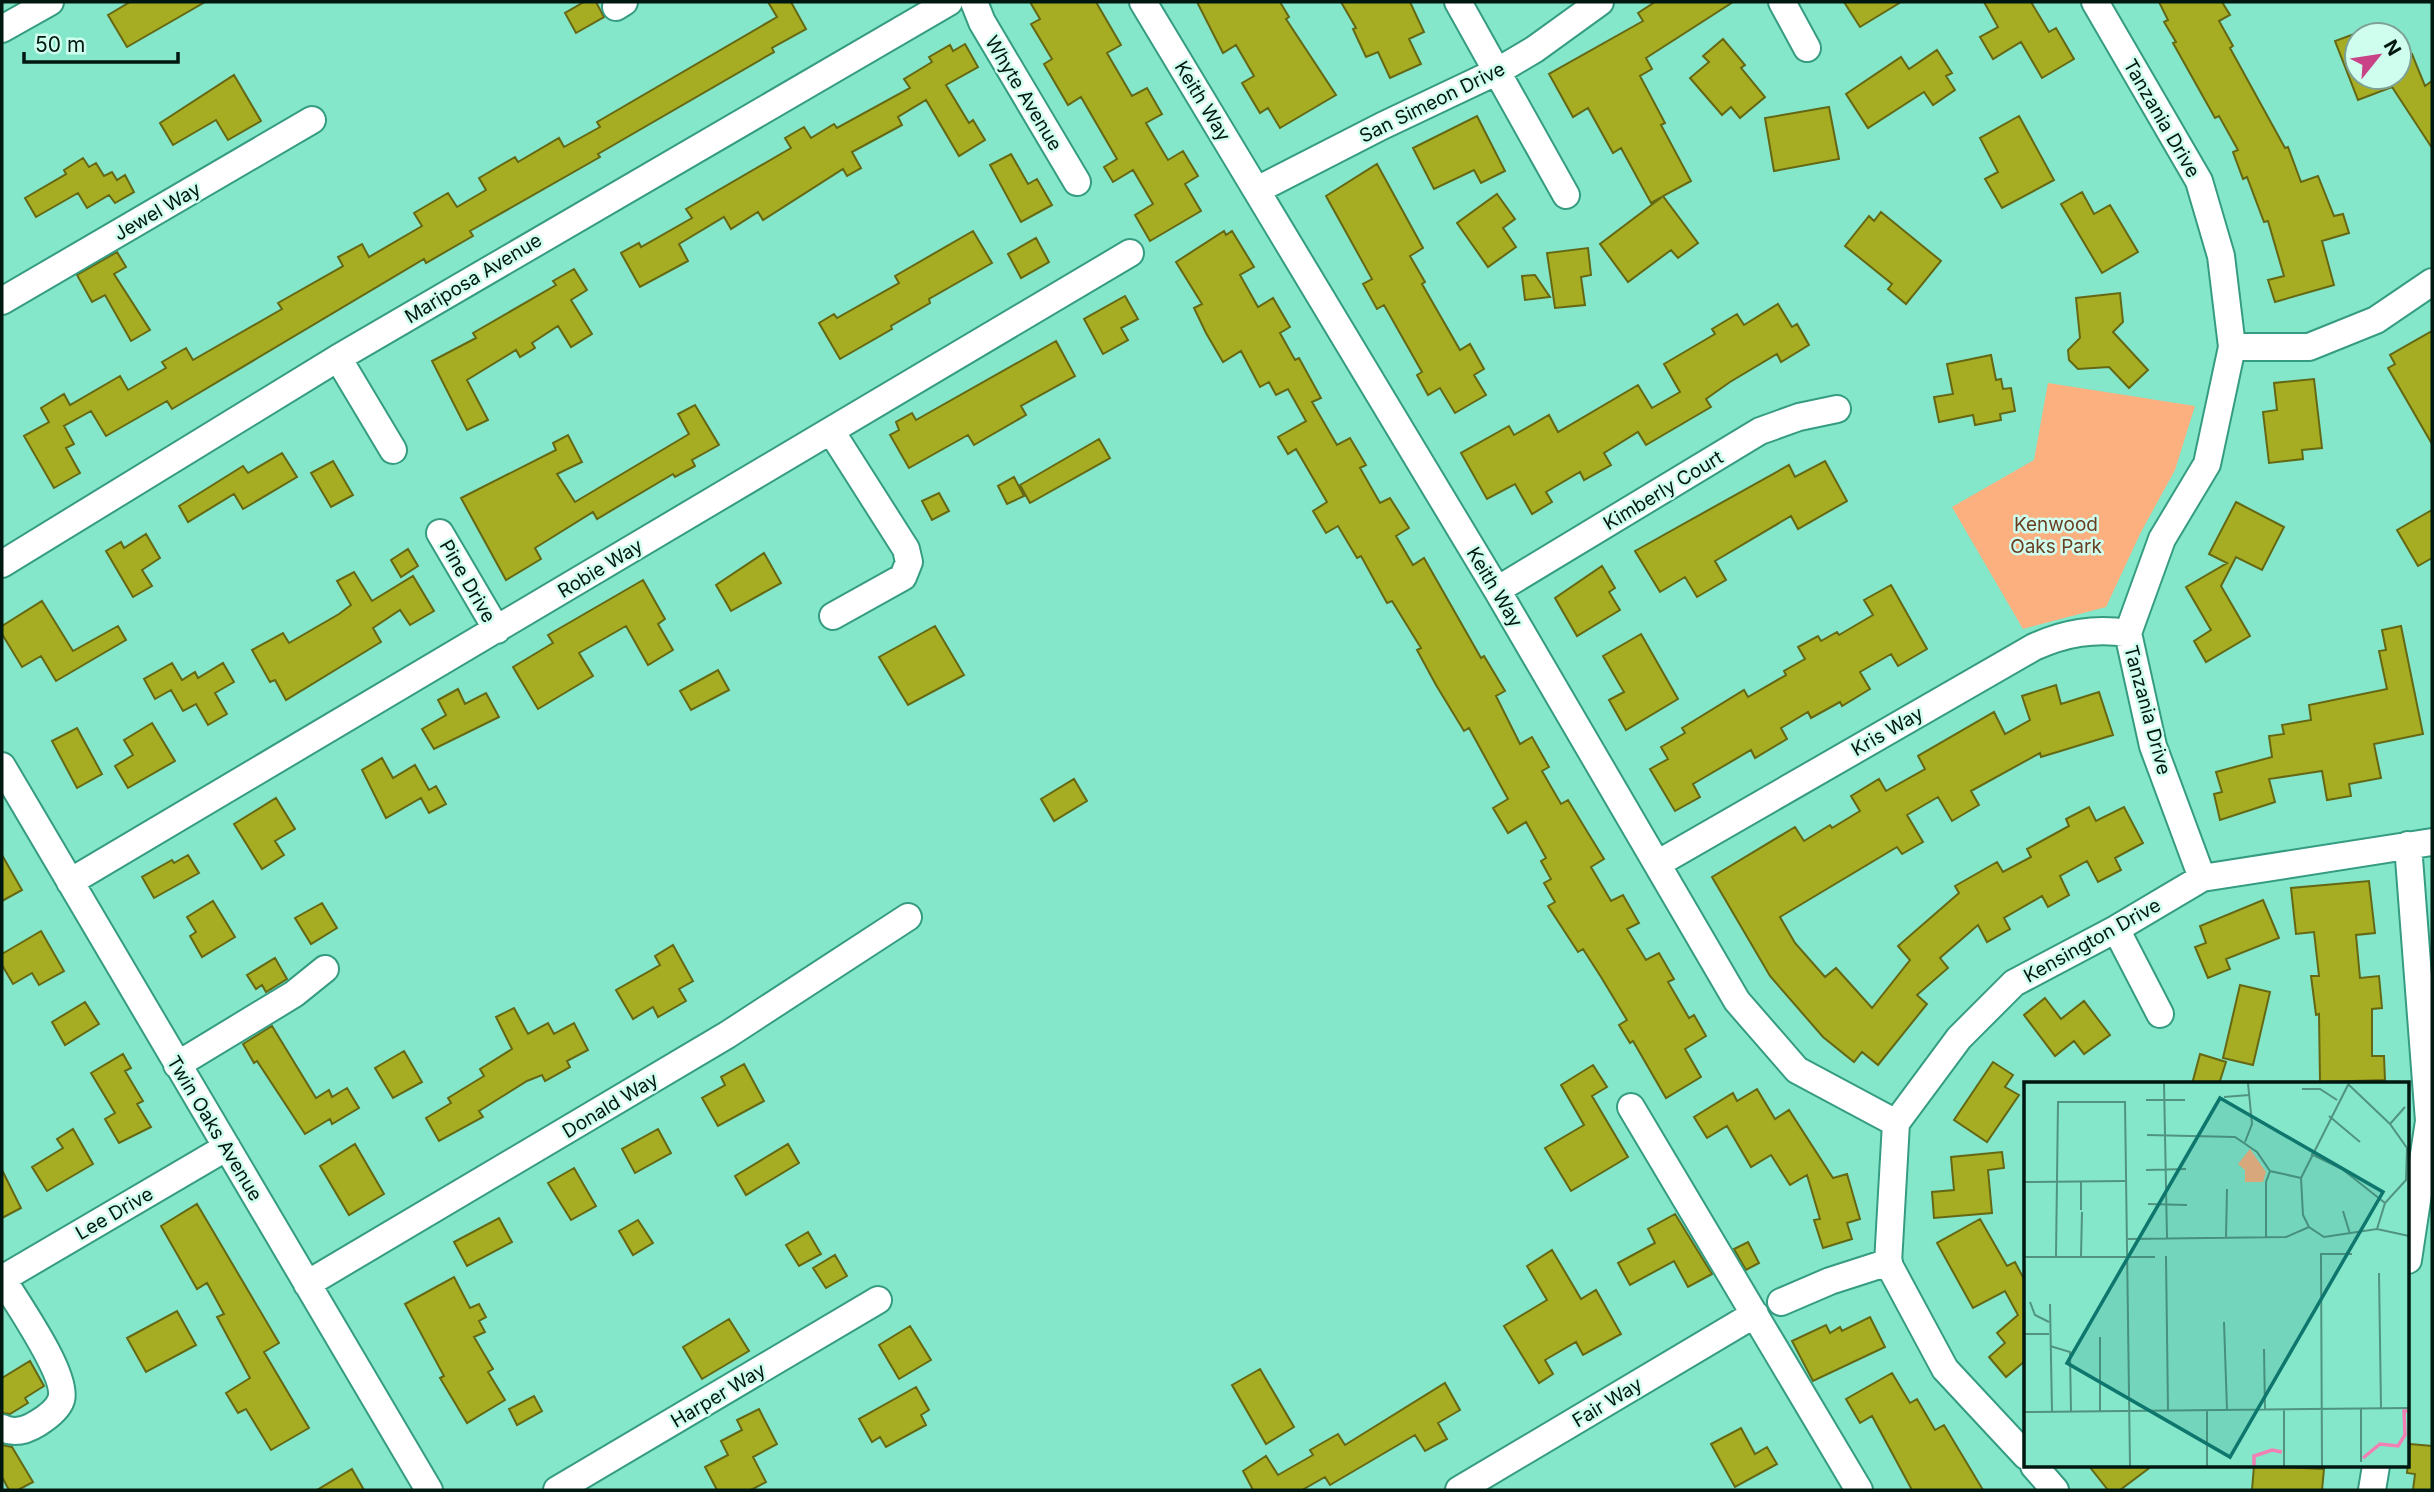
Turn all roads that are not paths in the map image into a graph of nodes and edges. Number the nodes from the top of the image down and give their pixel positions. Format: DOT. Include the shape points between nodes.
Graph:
graph roads {
  1 [pos="50,2"];
  2 [pos="949,2"];
  3 [pos="974,2"];
  4 [pos="1143,2"];
  5 [pos="1458,2"];
  6 [pos="1600,2"];
  7 [pos="1782,2"];
  8 [pos="2095,2"];
  9 [pos="2,29"];
  10 [pos="1807,48"];
  11 [pos="1498,71"];
  12 [pos="312,120"];
  13 [pos="1077,182"];
  14 [pos="1257,190"];
  15 [pos="1566,195"];
  16 [pos="1130,253"];
  17 [pos="2432,282"];
  18 [pos="2,301"];
  19 [pos="2232,347"];
  20 [pos="338,358"];
  21 [pos="1837,408"];
  22 [pos="831,431"];
  23 [pos="393,450"];
  24 [pos="440,533"];
  25 [pos="2,564"];
  26 [pos="1497,590"];
  27 [pos="833,617"];
  28 [pos="497,629"];
  29 [pos="2128,634"];
  30 [pos="2,766"];
  31 [pos="2420,844"];
  32 [pos="1657,864"];
  33 [pos="2202,878"];
  34 [pos="70,882"];
  35 [pos="908,917"];
  36 [pos="2116,929"];
  37 [pos="325,969"];
  38 [pos="2160,1014"];
  39 [pos="177,1065"];
  40 [pos="1631,1107"];
  41 [pos="1896,1123"];
  42 [pos="227,1147"];
  43 [pos="2410,1247"];
  44 [pos="1889,1262"];
  45 [pos="2,1278"];
  46 [pos="307,1284"];
  47 [pos="878,1300"];
  48 [pos="1781,1302"];
  49 [pos="1755,1314"];
  50 [pos="2,1428"];
  51 [pos="2021,1439"];
  52 [pos="2036,1468"];
  53 [pos="2376,1468"];
  54 [pos="429,1490"];
  55 [pos="557,1490"];
  56 [pos="1458,1490"];
  57 [pos="1859,1490"];
  58 [pos="2055,1490"];
  59 [pos="2372,1490"];
  1 -- 9 [label="street"];
  2 -- 20 [label="street, Mariposa Avenue"];
  3 -- 13 [label="street, Whyte Avenue"];
  4 -- 14 [label="street, Keith Way"];
  5 -- 11 [label="street"];
  6 -- 11 [label="street, San Simeon Drive"];
  7 -- 10 [label="street"];
  8 -- 19 [label="street, Tanzania Drive" via="2199,181 2221,256"];
  11 -- 14 [label="street, San Simeon Drive"];
  11 -- 15 [label="street"];
  12 -- 18 [label="street, Jewel Way"];
  14 -- 26 [label="street, Keith Way"];
  16 -- 22 [label="street, Robie Way"];
  17 -- 19 [label="street" via="2376,320 2309,347"];
  19 -- 29 [label="street, Tanzania Drive" via="2207,464 2162,539"];
  20 -- 23 [label="street"];
  20 -- 25 [label="street, Mariposa Avenue"];
  21 -- 26 [label="street, Kimberly Court" via="1760,432"];
  22 -- 27 [label="street" via="906,549 909,562 903,577"];
  22 -- 28 [label="street, Robie Way"];
  24 -- 28 [label="street, Pine Drive"];
  26 -- 32 [label="street, Keith Way"];
  28 -- 34 [label="street, Robie Way"];
  29 -- 32 [label="street, Kris Way" via="2103,629 2070,633 2034,647"];
  29 -- 33 [label="street, Tanzania Drive" via="2153,746"];
  30 -- 34 [label="street, Twin Oaks Avenue"];
  31 -- 33 [label="street, Kensington Drive"];
  31 -- 43 [label="street" via="2429,1121"];
  32 -- 41 [label="street, Keith Way" via="1737,1001 1797,1070"];
  33 -- 36 [label="street, Kensington Drive"];
  34 -- 39 [label="street, Twin Oaks Avenue"];
  35 -- 46 [label="street, Donald Way" via="727,1035"];
  36 -- 38 [label="street"];
  36 -- 41 [label="street, Kensington Drive" via="2014,983 1959,1038"];
  37 -- 39 [label="street" via="294,994"];
  39 -- 42 [label="street, Twin Oaks Avenue"];
  40 -- 49 [label="street"];
  41 -- 44 [label="street"];
  42 -- 45 [label="street, Lee Drive"];
  42 -- 46 [label="street, Twin Oaks Avenue"];
  44 -- 48 [label="street"];
  44 -- 51 [label="street" via="1945,1369"];
  45 -- 50 [label="street" via="61,1384 61,1399 38,1423 21,1431"];
  46 -- 54 [label="street, Twin Oaks Avenue"];
  47 -- 55 [label="street, Harper Way"];
  49 -- 56 [label="street, Fair Way"];
  49 -- 57 [label="street"];
  52 -- 58 [label="street"];
  53 -- 59 [label="street"];
}
